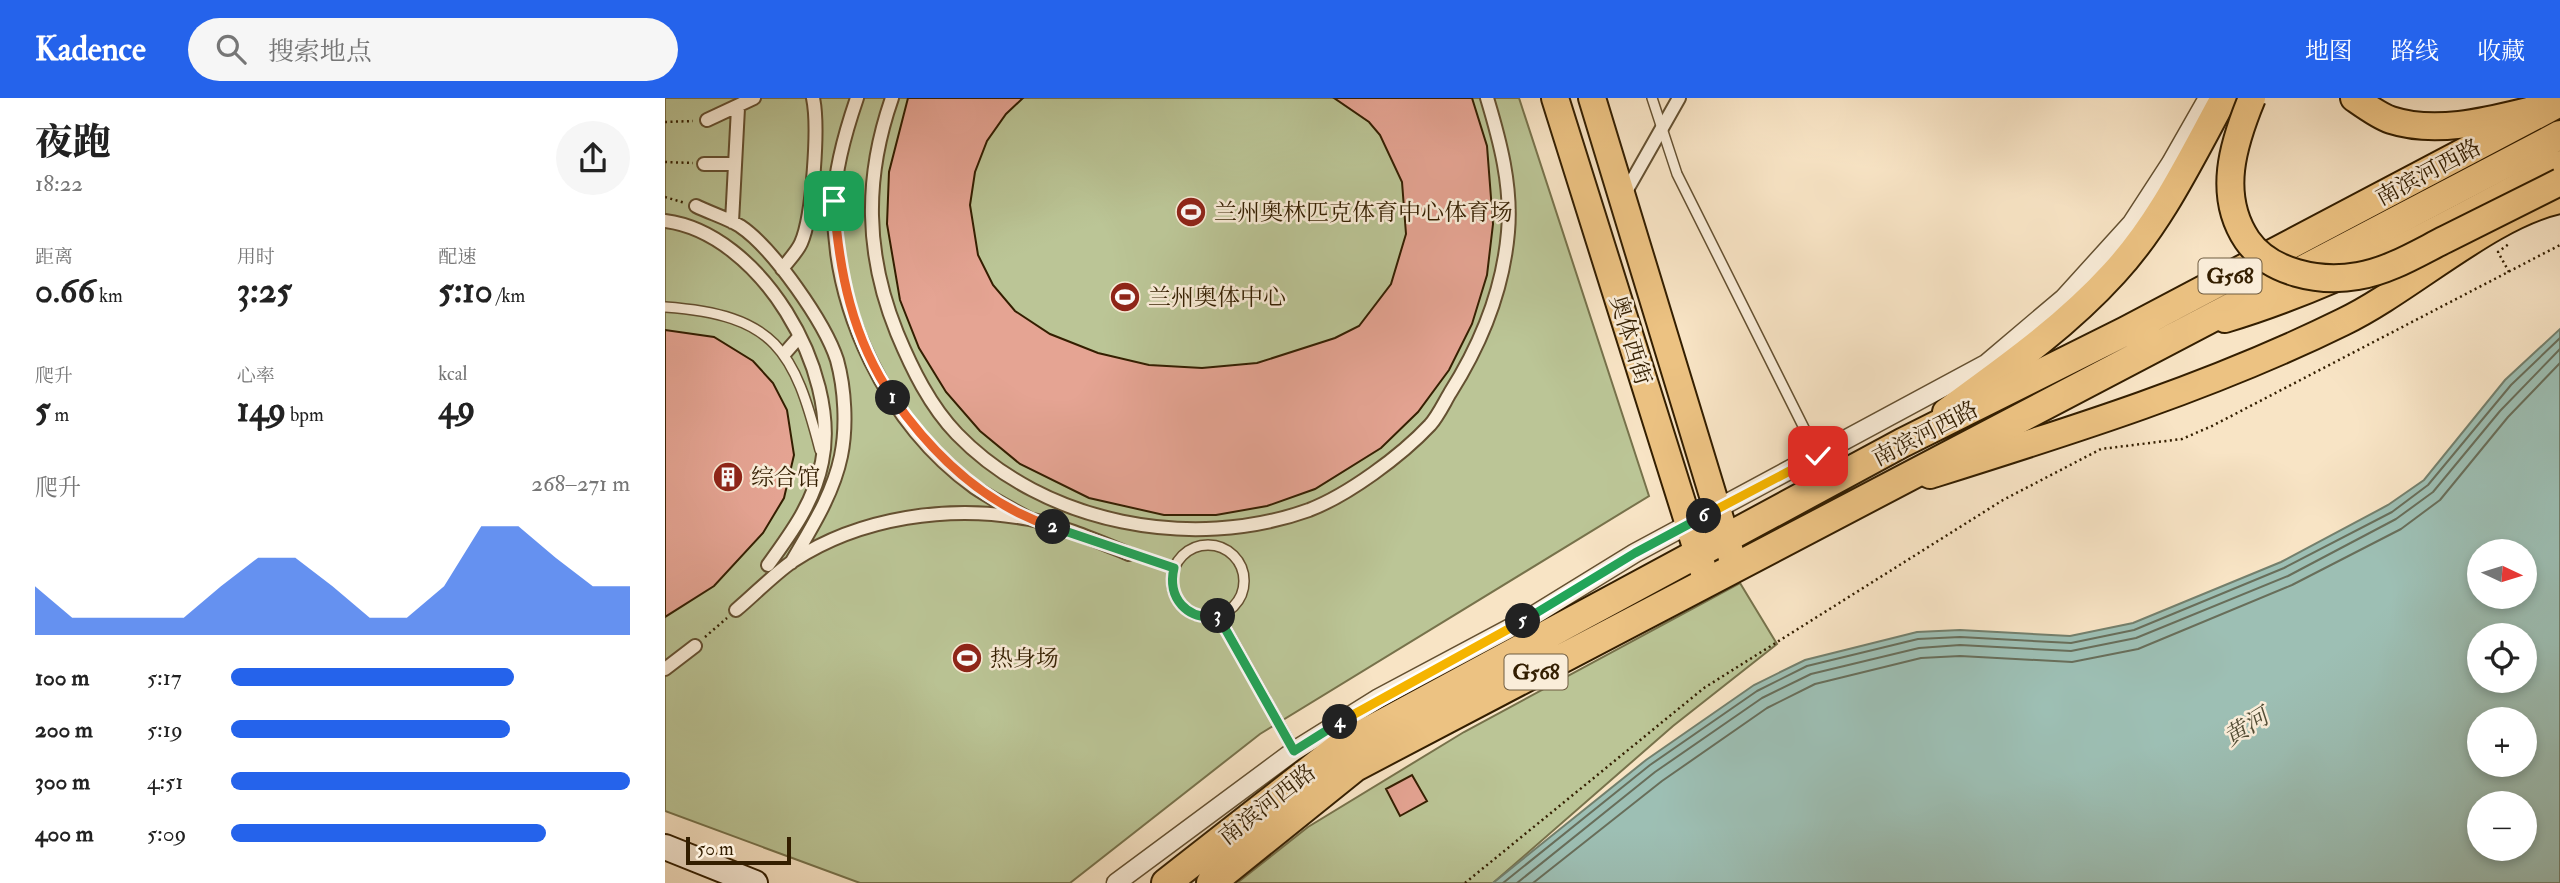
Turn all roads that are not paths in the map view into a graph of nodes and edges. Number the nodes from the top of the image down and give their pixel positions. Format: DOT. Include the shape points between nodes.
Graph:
graph roads {
  1 [pos="754,98"];
  2 [pos="813,98"];
  3 [pos="857,98"];
  4 [pos="892,98"];
  5 [pos="1487,98"];
  6 [pos="1555,98"];
  7 [pos="1592,98"];
  8 [pos="1652,98"];
  9 [pos="1679,98"];
  10 [pos="2208,98"];
  11 [pos="2224,98"];
  12 [pos="2252,98"];
  13 [pos="2354,98"];
  14 [pos="2558,103"];
  15 [pos="738,108"];
  16 [pos="707,120"];
  17 [pos="1662,128"];
  18 [pos="2560,135"];
  19 [pos="704,164"];
  20 [pos="735,164"];
  21 [pos="2560,164"];
  22 [pos="2560,182"];
  23 [pos="1623,198"];
  24 [pos="2560,201"];
  25 [pos="696,206"];
  26 [pos="665,221"];
  27 [pos="732,222"];
  28 [pos="782,269"];
  29 [pos="665,307"];
  30 [pos="2180,332"];
  31 [pos="799,337"];
  32 [pos="785,353"];
  33 [pos="1902,443"];
  34 [pos="1818,456"];
  35 [pos="823,460"];
  36 [pos="1831,483"];
  37 [pos="1881,490"];
  38 [pos="1718,509"];
  39 [pos="1030,519"];
  40 [pos="1688,524"];
  41 [pos="1201,528"];
  42 [pos="1727,540"];
  43 [pos="1200,545"];
  44 [pos="1129,554"];
  45 [pos="1697,555"];
  46 [pos="791,563"];
  47 [pos="768,565"];
  48 [pos="1735,568"];
  49 [pos="1707,582"];
  50 [pos="736,610"];
  51 [pos="1219,616"];
  52 [pos="695,646"];
  53 [pos="665,669"];
  54 [pos="1309,771"];
  55 [pos="665,847"];
  56 [pos="755,883"];
  57 [pos="1116,883"];
  58 [pos="1166,883"];
  59 [pos="1211,883"];
  1 -- 15 [label="street"];
  2 -- 28 [label="street" via="809,211 801,243"];
  3 -- 39 [label="street" via="834,201 838,258 852,319 881,380 921,438 974,486"];
  4 -- 41 [label="street" via="877,142 871,221 881,294 914,373 928,394 957,433 1019,483 1103,518 1164,528"];
  5 -- 41 [label="street" via="1504,154 1508,230 1497,297 1469,363 1431,424 1354,486 1309,510 1242,525"];
  6 -- 40 [label="main road, 奥体西街"];
  7 -- 23 [label="main road, 奥体西街"];
  8 -- 17 [label="lane"];
  9 -- 17 [label="street"];
  10 -- 34 [label="street, 南滨河西路" via="2132,223 2064,298 1986,364"];
  11 -- 33 [label="main road" via="2174,191 2115,271 2059,328"];
  12 -- 22 [label="main road, bridge" via="2232,159 2229,192 2237,224 2253,248 2287,270 2316,278 2358,276 2397,264"];
  13 -- 14 [label="main road" via="2390,120 2432,125 2481,122"];
  14 -- 33 [label="highway, 南滨河西路 / G568" via="2126,331"];
  15 -- 16 [label="street"];
  15 -- 20 [label="street"];
  17 -- 23 [label="street"];
  17 -- 34 [label="lane" via="1677,174"];
  18 -- 30 [label="highway, 南滨河西路 / G568"];
  19 -- 20 [label="street"];
  20 -- 27 [label="street"];
  21 -- 30 [label="main road" via="2286,300"];
  23 -- 38 [label="main road, 奥体西街"];
  24 -- 37 [label="main road" via="2545,203 2494,229 2369,309 2274,356 2072,430"];
  25 -- 27 [label="street"];
  26 -- 31 [label="street" via="727,243 766,281"];
  27 -- 28 [label="street"];
  28 -- 46 [label="street" via="814,314 837,360 844,411 841,457 820,513"];
  29 -- 32 [label="lane" via="702,310 761,331"];
  30 -- 37 [label="highway, 南滨河西路 / G568"];
  31 -- 32 [label="street"];
  31 -- 35 [label="street" via="808,351 823,402"];
  32 -- 35 [label="lane" via="804,390"];
  33 -- 36 [label="highway, 南滨河西路 / G568"];
  34 -- 36 [label="lane"];
  34 -- 38 [label="street, 南滨河西路"];
  35 -- 47 [label="street" via="804,514"];
  36 -- 42 [label="highway, 南滨河西路 / G568"];
  37 -- 48 [label="highway, 南滨河西路 / G568"];
  38 -- 40 [label="street, 南滨河西路"];
  38 -- 42 [label="main road, 奥体西街"];
  39 -- 44 [label="street"];
  39 -- 46 [label="street" via="927,514 876,525 821,545"];
  40 -- 45 [label="main road, 奥体西街"];
  40 -- 54 [label="street, 南滨河西路" via="1531,617 1379,698"];
  41 -- 43 [label="lane"];
  42 -- 45 [label="highway, 南滨河西路 / G568"];
  42 -- 48 [label="main road, 奥体西街"];
  43 -- 51 [label="lane" via="1224,549 1241,566 1243,590 1230,611"];
  43 -- 51 [label="lane" via="1189,550 1171,579 1178,602 1196,616"];
  45 -- 49 [label="main road, 奥体西街"];
  45 -- 54 [label="highway, 南滨河西路 / G568" via="1341,746"];
  46 -- 50 [label="street"];
  48 -- 49 [label="highway, 南滨河西路 / G568"];
  49 -- 54 [label="highway, 南滨河西路 / G568" via="1355,767"];
  51 -- 54 [label="lane"];
  52 -- 53 [label="street"];
  54 -- 57 [label="street, 南滨河西路"];
  54 -- 58 [label="highway, 南滨河西路 / G568"];
  54 -- 59 [label="highway, 南滨河西路 / G568"];
  55 -- 56 [label="main road"];
}
